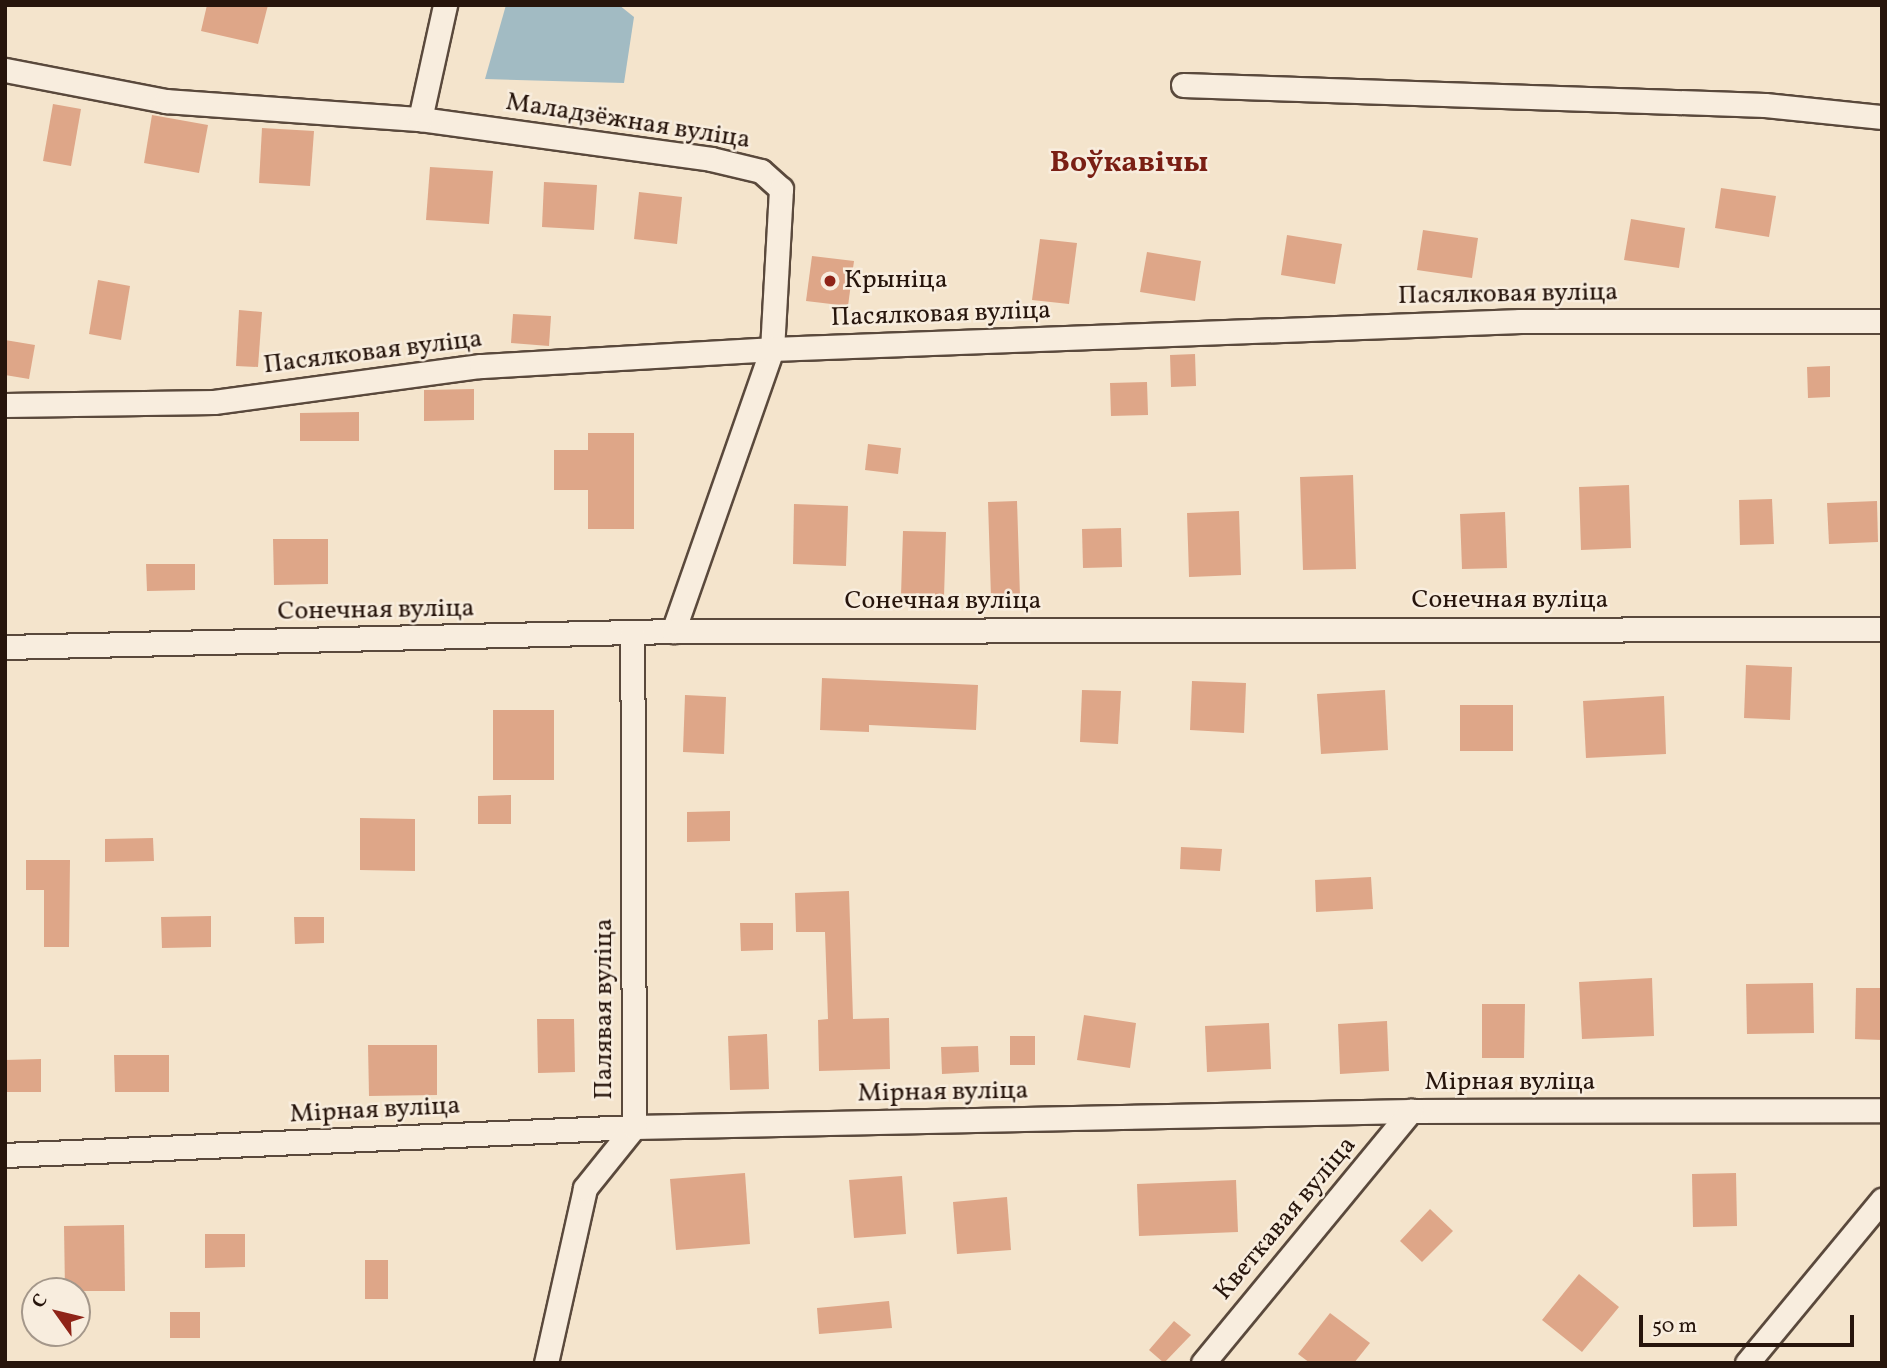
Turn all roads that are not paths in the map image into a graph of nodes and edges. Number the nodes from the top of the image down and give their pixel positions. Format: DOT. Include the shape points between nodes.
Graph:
graph roads {
  1 [pos="445,5"];
  2 [pos="5,71"];
  3 [pos="1183,85"];
  4 [pos="1882,117"];
  5 [pos="420,119"];
  6 [pos="1882,321"];
  7 [pos="772,349"];
  8 [pos="5,405"];
  9 [pos="1882,629"];
  10 [pos="673,631"];
  11 [pos="632,633"];
  12 [pos="5,647"];
  13 [pos="1411,1111"];
  14 [pos="1882,1111"];
  15 [pos="634,1127"];
  16 [pos="5,1155"];
  17 [pos="1882,1200"];
  18 [pos="546,1363"];
  19 [pos="1203,1363"];
  20 [pos="1747,1363"];
  1 -- 5 [label="street"];
  2 -- 5 [label="street, Маладзёжная вуліца" via="166,101"];
  3 -- 4 [label="street" via="1765,105"];
  5 -- 7 [label="street, Маладзёжная вуліца" via="711,159 761,172 781,189"];
  6 -- 7 [label="street, Пасялковая вуліца" via="1520,321"];
  7 -- 8 [label="street, Пасялковая вуліца" via="481,366 214,402"];
  7 -- 10 [label="street, Маладзёжная вуліца"];
  9 -- 10 [label="street, Сонечная вуліца"];
  10 -- 11 [label="street, Сонечная вуліца"];
  11 -- 12 [label="street, Сонечная вуліца"];
  11 -- 15 [label="street, Палявая вуліца"];
  13 -- 14 [label="street, Мірная вуліца"];
  13 -- 15 [label="street, Мірная вуліца"];
  13 -- 19 [label="street, Кветкавая вуліца"];
  15 -- 16 [label="street, Мірная вуліца"];
  15 -- 18 [label="street, Палявая вуліца" via="585,1188"];
  17 -- 20 [label="street"];
}
